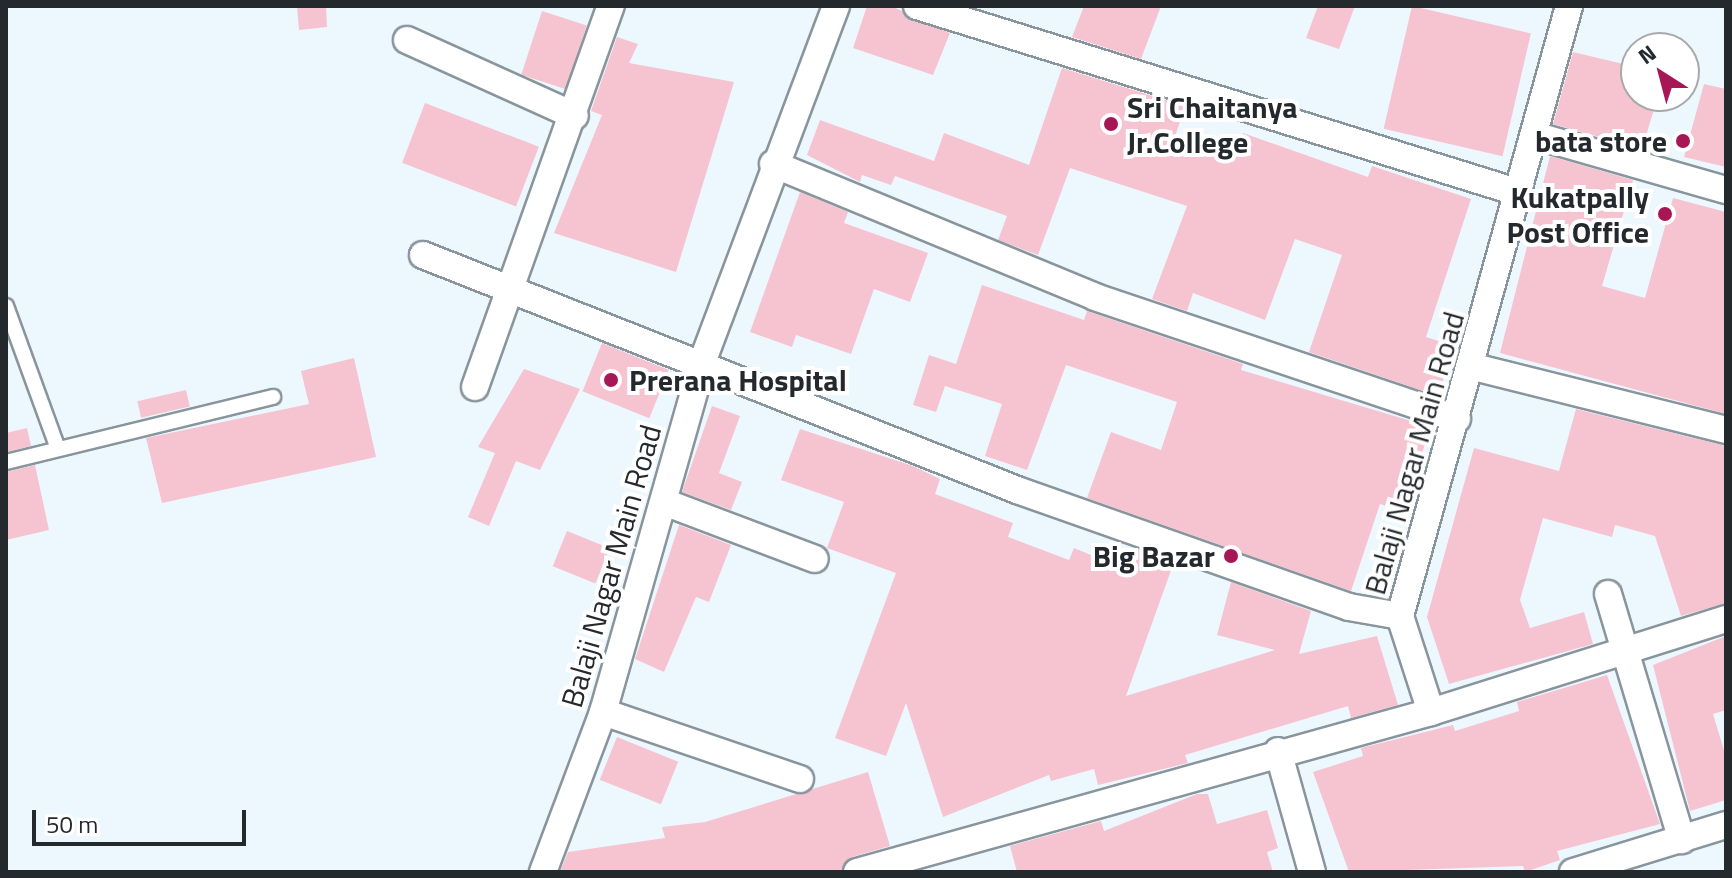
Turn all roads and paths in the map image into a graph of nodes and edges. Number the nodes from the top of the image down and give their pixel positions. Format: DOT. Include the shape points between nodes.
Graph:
graph roads {
  1 [pos="611,6"];
  2 [pos="836,6"];
  3 [pos="917,6"];
  4 [pos="1569,6"];
  5 [pos="407,40"];
  6 [pos="575,116"];
  7 [pos="1534,135"];
  8 [pos="773,164"];
  9 [pos="1726,190"];
  10 [pos="1520,193"];
  11 [pos="423,255"];
  12 [pos="511,288"];
  13 [pos="6,306"];
  14 [pos="703,360"];
  15 [pos="1474,367"];
  16 [pos="475,387"];
  17 [pos="273,397"];
  18 [pos="1457,419"];
  19 [pos="1726,430"];
  20 [pos="57,446"];
  21 [pos="6,462"];
  22 [pos="664,502"];
  23 [pos="815,559"];
  24 [pos="1608,594"];
  25 [pos="1400,616"];
  26 [pos="1726,619"];
  27 [pos="1624,651"];
  28 [pos="603,712"];
  29 [pos="1431,712"];
  30 [pos="1278,751"];
  31 [pos="800,779"];
  32 [pos="1726,825"];
  33 [pos="1682,840"];
  34 [pos="543,872"];
  35 [pos="857,872"];
  36 [pos="1312,872"];
  37 [pos="1573,872"];
  1 -- 6 [label="street"];
  2 -- 8 [label="street, Balaji Nagar Main Road"];
  3 -- 10 [label="street"];
  4 -- 7 [label="street, Balaji Nagar Main Road"];
  5 -- 6 [label="street"];
  6 -- 12 [label="street"];
  7 -- 9 [label="street"];
  7 -- 10 [label="street, Balaji Nagar Main Road"];
  8 -- 14 [label="street, Balaji Nagar Main Road"];
  8 -- 18 [label="street" via="1095,297"];
  10 -- 15 [label="street, Balaji Nagar Main Road"];
  11 -- 12 [label="street"];
  12 -- 14 [label="street"];
  12 -- 16 [label="street"];
  13 -- 20 [label="lane"];
  14 -- 22 [label="street, Balaji Nagar Main Road"];
  14 -- 25 [label="street" via="1017,490 1349,607"];
  15 -- 18 [label="street, Balaji Nagar Main Road"];
  15 -- 19 [label="street"];
  17 -- 20 [label="lane"];
  18 -- 25 [label="street, Balaji Nagar Main Road"];
  20 -- 21 [label="lane"];
  22 -- 23 [label="street"];
  22 -- 28 [label="street, Balaji Nagar Main Road"];
  24 -- 27 [label="street"];
  25 -- 29 [label="street, Balaji Nagar Main Road"];
  26 -- 27 [label="street"];
  27 -- 29 [label="street"];
  27 -- 33 [label="street"];
  28 -- 31 [label="street"];
  28 -- 34 [label="street, Balaji Nagar Main Road"];
  29 -- 30 [label="street"];
  30 -- 35 [label="street"];
  30 -- 36 [label="street"];
  32 -- 33 [label="street"];
  33 -- 37 [label="street"];
}
